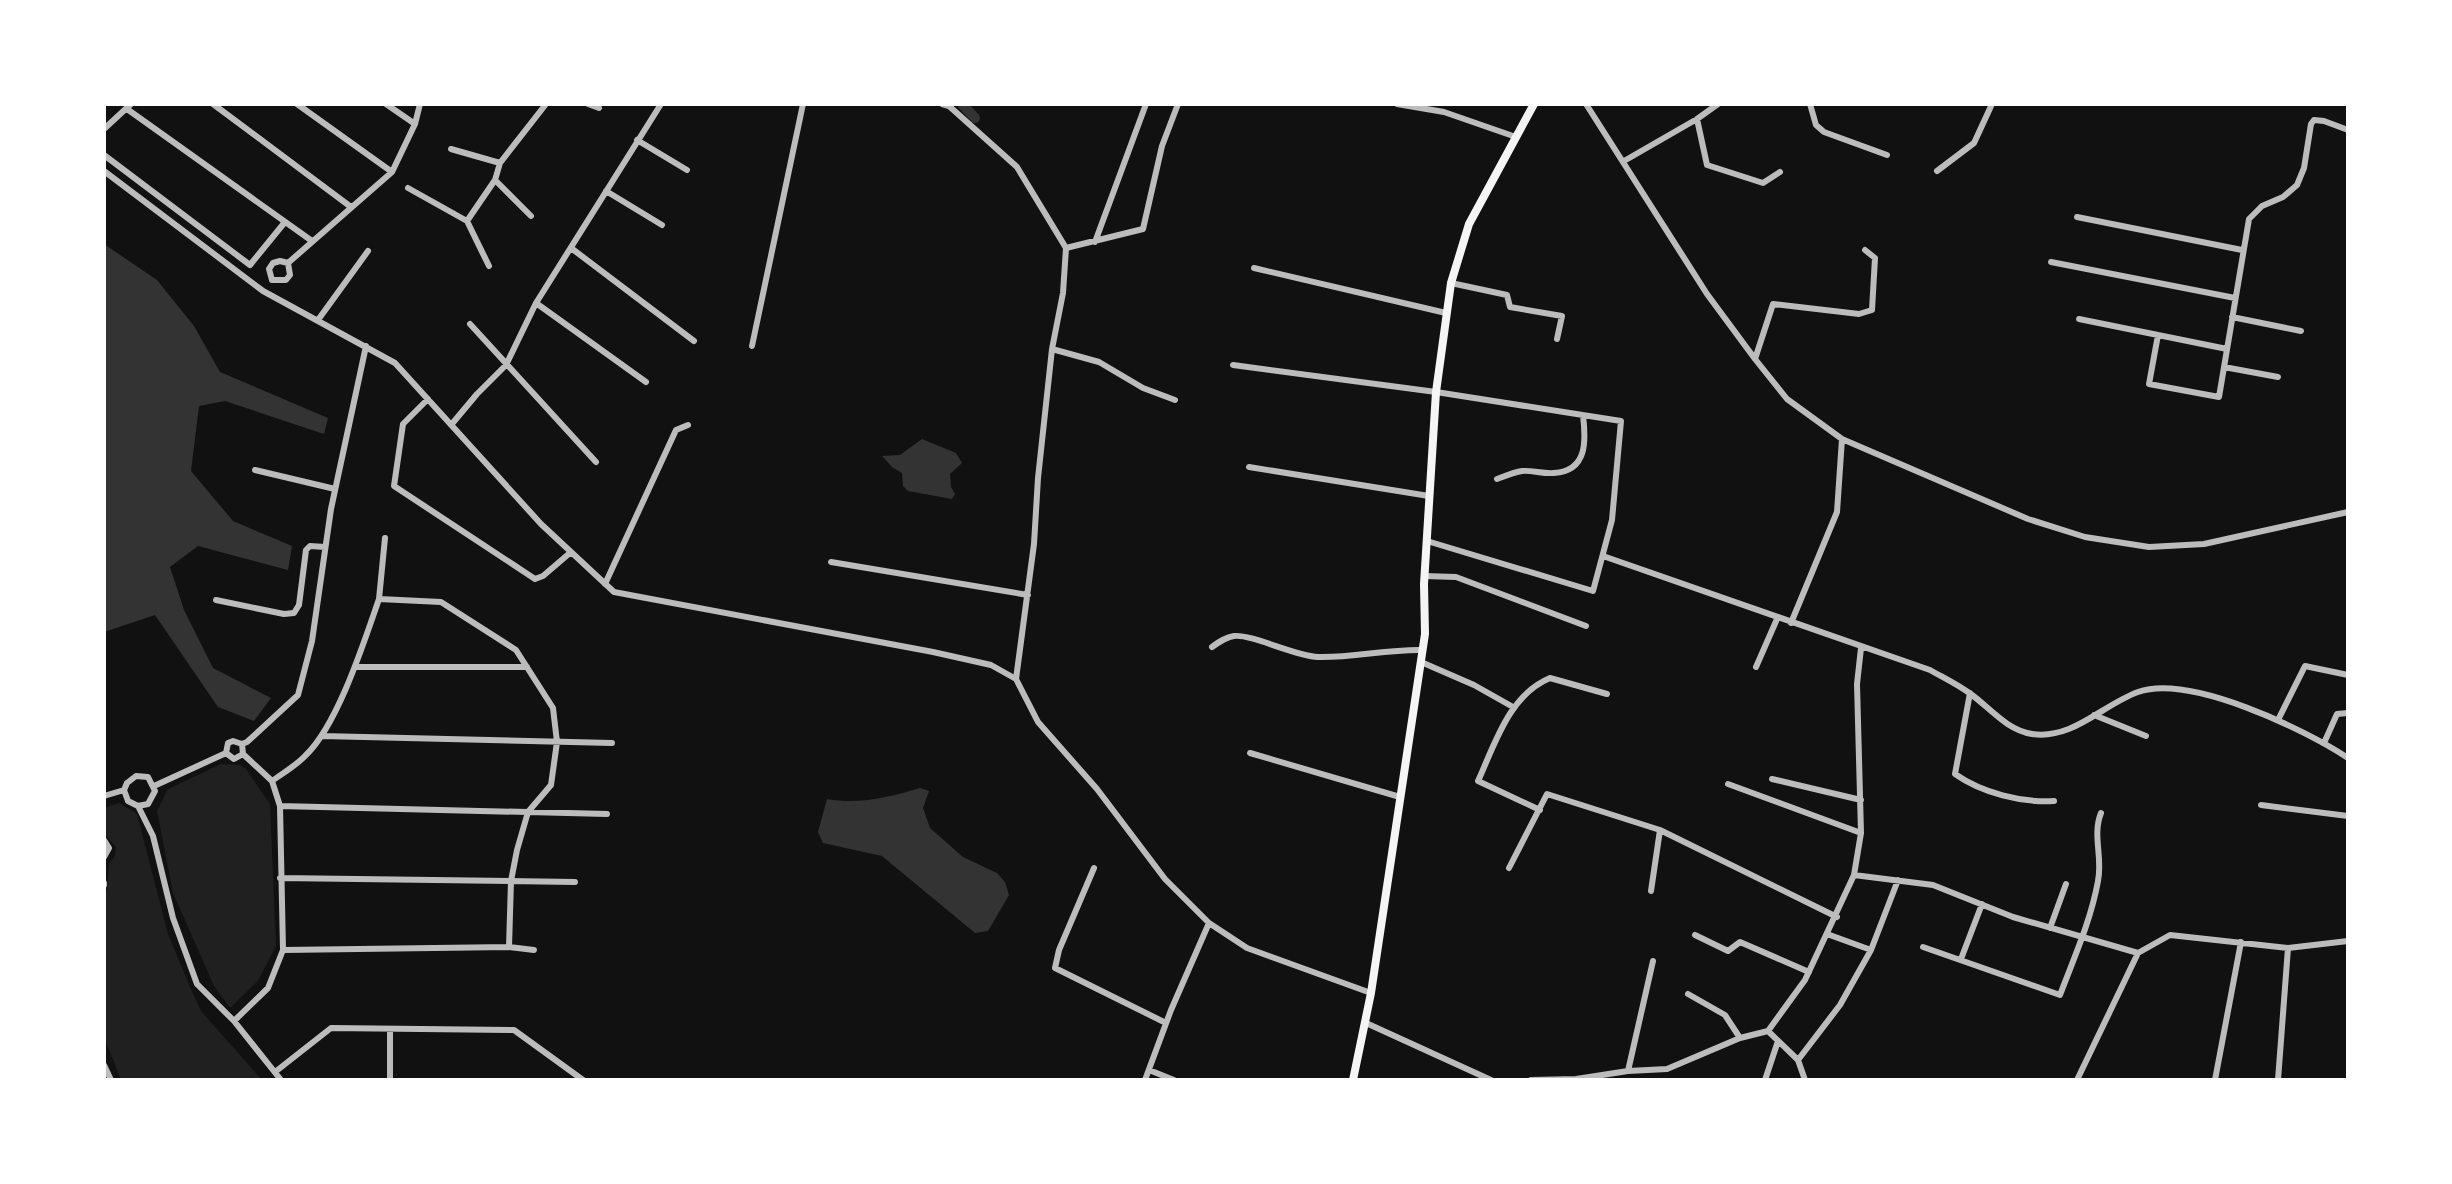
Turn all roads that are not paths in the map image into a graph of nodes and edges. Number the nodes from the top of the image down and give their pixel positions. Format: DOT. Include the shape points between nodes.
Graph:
graph roads {
  1 [pos="213,104"];
  2 [pos="297,104"];
  3 [pos="386,104"];
  4 [pos="420,104"];
  5 [pos="546,104"];
  6 [pos="588,104"];
  7 [pos="661,104"];
  8 [pos="803,104"];
  9 [pos="942,104"];
  10 [pos="1146,104"];
  11 [pos="1178,104"];
  12 [pos="1397,104"];
  13 [pos="1534,104"];
  14 [pos="1586,104"];
  15 [pos="1718,104"];
  16 [pos="1810,104"];
  17 [pos="1992,104"];
  18 [pos="129,106"];
  19 [pos="599,108"];
  20 [pos="1697,119"];
  21 [pos="415,124"];
  22 [pos="104,129"];
  23 [pos="2348,130"];
  24 [pos="1516,137"];
  25 [pos="637,140"];
  26 [pos="451,149"];
  27 [pos="104,155"];
  28 [pos="1887,155"];
  29 [pos="1624,161"];
  30 [pos="500,163"];
  31 [pos="687,170"];
  32 [pos="104,171"];
  33 [pos="1937,171"];
  34 [pos="392,172"];
  35 [pos="1780,172"];
  36 [pos="495,180"];
  37 [pos="408,188"];
  38 [pos="606,191"];
  39 [pos="351,207"];
  40 [pos="531,216"];
  41 [pos="2077,217"];
  42 [pos="467,221"];
  43 [pos="285,222"];
  44 [pos="662,225"];
  45 [pos="312,241"];
  46 [pos="1095,242"];
  47 [pos="571,248"];
  48 [pos="1066,248"];
  49 [pos="1865,250"];
  50 [pos="2242,250"];
  51 [pos="368,251"];
  52 [pos="2051,262"];
  53 [pos="288,263"];
  54 [pos="489,266"];
  55 [pos="1254,268"];
  56 [pos="272,280"];
  57 [pos="1451,283"];
  58 [pos="263,291"];
  59 [pos="2235,298"];
  60 [pos="536,303"];
  61 [pos="1446,313"];
  62 [pos="2232,317"];
  63 [pos="2079,319"];
  64 [pos="318,320"];
  65 [pos="470,324"];
  66 [pos="2301,331"];
  67 [pos="2158,335"];
  68 [pos="1557,339"];
  69 [pos="694,341"];
  70 [pos="366,346"];
  71 [pos="752,346"];
  72 [pos="1052,349"];
  73 [pos="2227,349"];
  74 [pos="1755,359"];
  75 [pos="506,365"];
  76 [pos="1233,365"];
  77 [pos="2224,367"];
  78 [pos="2278,377"];
  79 [pos="646,382"];
  80 [pos="1436,392"];
  81 [pos="428,399"];
  82 [pos="1175,400"];
  83 [pos="1583,415"];
  84 [pos="451,425"];
  85 [pos="688,425"];
  86 [pos="1842,439"];
  87 [pos="596,462"];
  88 [pos="1249,467"];
  89 [pos="255,470"];
  90 [pos="1497,479"];
  91 [pos="335,489"];
  92 [pos="1429,496"];
  93 [pos="2348,512"];
  94 [pos="385,538"];
  95 [pos="1427,541"];
  96 [pos="325,547"];
  97 [pos="571,552"];
  98 [pos="1603,556"];
  99 [pos="831,562"];
  100 [pos="1424,576"];
  101 [pos="605,584"];
  102 [pos="1028,595"];
  103 [pos="379,599"];
  104 [pos="216,600"];
  105 [pos="1777,619"];
  106 [pos="1791,623"];
  107 [pos="1586,626"];
  108 [pos="1212,647"];
  109 [pos="1861,648"];
  110 [pos="1423,650"];
  111 [pos="1421,662"];
  112 [pos="355,667"];
  113 [pos="527,667"];
  114 [pos="1756,667"];
  115 [pos="2348,675"];
  116 [pos="1016,679"];
  117 [pos="1970,693"];
  118 [pos="1607,694"];
  119 [pos="1513,707"];
  120 [pos="2348,713"];
  121 [pos="2094,715"];
  122 [pos="2278,720"];
  123 [pos="322,736"];
  124 [pos="2146,736"];
  125 [pos="557,742"];
  126 [pos="612,743"];
  127 [pos="2324,743"];
  128 [pos="242,744"];
  129 [pos="226,753"];
  130 [pos="1250,753"];
  131 [pos="243,754"];
  132 [pos="2348,758"];
  133 [pos="1772,779"];
  134 [pos="272,781"];
  135 [pos="1728,784"];
  136 [pos="154,786"];
  137 [pos="124,790"];
  138 [pos="104,796"];
  139 [pos="1400,797"];
  140 [pos="1861,800"];
  141 [pos="2054,801"];
  142 [pos="2261,805"];
  143 [pos="138,806"];
  144 [pos="280,806"];
  145 [pos="1540,810"];
  146 [pos="528,812"];
  147 [pos="2101,813"];
  148 [pos="607,814"];
  149 [pos="2348,816"];
  150 [pos="1660,830"];
  151 [pos="1861,833"];
  152 [pos="104,840"];
  153 [pos="104,857"];
  154 [pos="1094,868"];
  155 [pos="1509,868"];
  156 [pos="1854,875"];
  157 [pos="280,878"];
  158 [pos="1898,880"];
  159 [pos="511,881"];
  160 [pos="575,882"];
  161 [pos="2066,884"];
  162 [pos="1651,891"];
  163 [pos="1982,904"];
  164 [pos="1837,917"];
  165 [pos="1209,923"];
  166 [pos="2050,928"];
  167 [pos="1827,934"];
  168 [pos="1695,935"];
  169 [pos="2083,937"];
  170 [pos="2348,941"];
  171 [pos="2241,942"];
  172 [pos="509,947"];
  173 [pos="1923,947"];
  174 [pos="2288,948"];
  175 [pos="283,950"];
  176 [pos="534,950"];
  177 [pos="1871,950"];
  178 [pos="2138,953"];
  179 [pos="1961,959"];
  180 [pos="1653,961"];
  181 [pos="1809,972"];
  182 [pos="1371,993"];
  183 [pos="1688,994"];
  184 [pos="234,1021"];
  185 [pos="1166,1023"];
  186 [pos="1366,1023"];
  187 [pos="390,1029"];
  188 [pos="1768,1031"];
  189 [pos="1740,1038"];
  190 [pos="1778,1041"];
  191 [pos="1798,1060"];
  192 [pos="104,1065"];
  193 [pos="1667,1069"];
  194 [pos="1149,1070"];
  195 [pos="1628,1071"];
  196 [pos="275,1072"];
  197 [pos="108,1078"];
  198 [pos="281,1080"];
  199 [pos="390,1080"];
  200 [pos="583,1080"];
  201 [pos="1145,1080"];
  202 [pos="1174,1080"];
  203 [pos="1353,1080"];
  204 [pos="1491,1080"];
  205 [pos="1531,1080"];
  206 [pos="1670,1080"];
  207 [pos="1765,1080"];
  208 [pos="1805,1080"];
  209 [pos="2077,1080"];
  210 [pos="2215,1080"];
  211 [pos="2278,1080"];
  1 -- 39 [label="street"];
  2 -- 34 [label="street"];
  3 -- 21 [label="street"];
  4 -- 21 [label="street"];
  5 -- 30 [label="street"];
  6 -- 19 [label="street"];
  7 -- 25 [label="street"];
  8 -- 71 [label="street"];
  9 -- 48 [label="street" via="1017,167"];
  10 -- 46 [label="street"];
  11 -- 46 [label="street" via="1162,146 1143,229"];
  12 -- 24 [label="street" via="1444,112"];
  13 -- 24 [label="main road"];
  14 -- 29 [label="street"];
  15 -- 20 [label="street"];
  16 -- 28 [label="street" via="1816,125 1824,132"];
  17 -- 33 [label="street" via="1974,143"];
  18 -- 22 [label="street"];
  18 -- 43 [label="street"];
  20 -- 29 [label="street"];
  20 -- 35 [label="street" via="1707,165 1763,183"];
  21 -- 34 [label="street"];
  23 -- 50 [label="street" via="2314,120 2297,185 2249,219"];
  24 -- 57 [label="main road" via="1469,224"];
  25 -- 31 [label="street"];
  25 -- 38 [label="street"];
  26 -- 30 [label="street"];
  27 -- 43 [label="street" via="250,265"];
  29 -- 74 [label="street" via="1707,294"];
  30 -- 36 [label="street"];
  32 -- 58 [label="street"];
  34 -- 39 [label="street"];
  36 -- 40 [label="street"];
  36 -- 42 [label="street"];
  37 -- 42 [label="street"];
  38 -- 44 [label="street"];
  38 -- 47 [label="street"];
  39 -- 45 [label="street"];
  41 -- 50 [label="street"];
  42 -- 54 [label="street"];
  43 -- 45 [label="street"];
  45 -- 53 [label="street"];
  46 -- 48 [label="street"];
  47 -- 60 [label="street"];
  47 -- 69 [label="street"];
  48 -- 72 [label="street"];
  49 -- 74 [label="street" via="1875,258 1872,310 1859,314 1773,304"];
  50 -- 59 [label="street"];
  51 -- 64 [label="street"];
  52 -- 59 [label="street"];
  53 -- 56 [label="street" via="286,280"];
  53 -- 56 [label="street" via="273,263"];
  55 -- 61 [label="street"];
  56 -- 58 [label="street"];
  57 -- 61 [label="main road"];
  57 -- 68 [label="street" via="1507,295 1510,307 1562,316"];
  58 -- 64 [label="street"];
  59 -- 62 [label="street"];
  60 -- 75 [label="street"];
  60 -- 79 [label="street"];
  61 -- 80 [label="main road"];
  62 -- 66 [label="street"];
  62 -- 73 [label="street"];
  63 -- 67 [label="street"];
  64 -- 70 [label="street"];
  65 -- 75 [label="street"];
  67 -- 73 [label="street"];
  67 -- 77 [label="street" via="2149,384 2219,397"];
  70 -- 81 [label="street" via="395,363"];
  70 -- 91 [label="street"];
  72 -- 82 [label="street" via="1099,362 1150,392"];
  72 -- 102 [label="street"];
  73 -- 77 [label="street"];
  74 -- 86 [label="street" via="1787,399"];
  75 -- 84 [label="street"];
  75 -- 87 [label="street"];
  76 -- 80 [label="street"];
  77 -- 78 [label="street"];
  80 -- 83 [label="street"];
  80 -- 92 [label="main road"];
  81 -- 84 [label="street"];
  81 -- 97 [label="street" via="403,424 394,486 535,579"];
  83 -- 90 [label="street" via="1585,448 1577,464 1557,473 1523,471"];
  83 -- 98 [label="street" via="1621,421 1612,520"];
  84 -- 97 [label="street"];
  85 -- 101 [label="street" via="676,430"];
  86 -- 93 [label="street" via="2028,519 2085,537 2149,547 2204,544"];
  86 -- 106 [label="street" via="1837,512"];
  88 -- 92 [label="street"];
  89 -- 91 [label="street"];
  91 -- 96 [label="street"];
  92 -- 95 [label="main road"];
  94 -- 103 [label="street"];
  95 -- 98 [label="street" via="1593,591"];
  95 -- 100 [label="main road"];
  96 -- 104 [label="street" via="306,550 294,613"];
  96 -- 128 [label="street" via="312,641 298,695"];
  97 -- 101 [label="street"];
  98 -- 105 [label="street"];
  99 -- 102 [label="street"];
  100 -- 107 [label="street" via="1456,577"];
  100 -- 110 [label="main road"];
  101 -- 116 [label="street" via="614,592 991,665"];
  102 -- 116 [label="street"];
  103 -- 112 [label="street"];
  103 -- 113 [label="street" via="441,602 516,650"];
  105 -- 106 [label="street"];
  105 -- 114 [label="street"];
  106 -- 109 [label="street"];
  108 -- 110 [label="street" via="1239,636 1318,657"];
  109 -- 117 [label="street" via="1930,670"];
  109 -- 140 [label="street"];
  110 -- 111 [label="main road"];
  111 -- 119 [label="street"];
  111 -- 139 [label="main road"];
  112 -- 113 [label="street"];
  112 -- 123 [label="street"];
  113 -- 125 [label="street" via="553,708"];
  115 -- 122 [label="street" via="2305,666"];
  116 -- 165 [label="street" via="1038,722 1165,879"];
  117 -- 121 [label="street" via="2006,724 2033,734 2068,731"];
  117 -- 141 [label="street" via="1955,774 2017,799"];
  118 -- 119 [label="street" via="1550,678"];
  119 -- 145 [label="street" via="1478,781"];
  120 -- 127 [label="street" via="2337,714"];
  121 -- 122 [label="street" via="2139,692 2166,687"];
  121 -- 124 [label="street"];
  122 -- 127 [label="street"];
  123 -- 125 [label="street"];
  123 -- 134 [label="street"];
  125 -- 126 [label="street"];
  125 -- 146 [label="street" via="551,785"];
  127 -- 132 [label="street"];
  128 -- 129 [label="street" via="233,741"];
  128 -- 131 [label="street"];
  129 -- 131 [label="street" via="234,759"];
  129 -- 136 [label="street"];
  130 -- 139 [label="street"];
  131 -- 134 [label="street"];
  133 -- 140 [label="street"];
  134 -- 144 [label="street"];
  135 -- 151 [label="street"];
  136 -- 137 [label="street" via="148,777 136,776"];
  136 -- 143 [label="street" via="152,801"];
  137 -- 138 [label="street"];
  137 -- 143 [label="street" via="128,801"];
  139 -- 182 [label="main road"];
  140 -- 151 [label="street"];
  142 -- 149 [label="street"];
  143 -- 184 [label="street" via="153,836 173,918 197,984"];
  144 -- 146 [label="street"];
  144 -- 157 [label="street"];
  145 -- 150 [label="street" via="1547,794"];
  145 -- 155 [label="street"];
  146 -- 148 [label="street"];
  146 -- 159 [label="street"];
  147 -- 169 [label="street" via="2096,826 2100,868"];
  150 -- 162 [label="street"];
  150 -- 164 [label="street"];
  151 -- 156 [label="street"];
  152 -- 153 [label="street" via="109,848"];
  154 -- 185 [label="street" via="1055,968"];
  156 -- 158 [label="street"];
  156 -- 164 [label="street"];
  157 -- 159 [label="street"];
  157 -- 175 [label="street"];
  158 -- 163 [label="street" via="1933,885"];
  158 -- 177 [label="street"];
  159 -- 160 [label="street"];
  159 -- 172 [label="street"];
  161 -- 166 [label="street"];
  163 -- 166 [label="street"];
  163 -- 179 [label="street"];
  164 -- 167 [label="street"];
  165 -- 182 [label="street" via="1247,948"];
  165 -- 185 [label="street"];
  166 -- 169 [label="street"];
  167 -- 177 [label="street"];
  167 -- 181 [label="street"];
  168 -- 181 [label="street" via="1728,951 1740,942"];
  169 -- 178 [label="street"];
  169 -- 179 [label="street" via="2060,995"];
  170 -- 174 [label="street"];
  171 -- 174 [label="street"];
  171 -- 178 [label="street" via="2170,935"];
  171 -- 210 [label="street"];
  172 -- 175 [label="street"];
  172 -- 176 [label="street"];
  173 -- 179 [label="street"];
  174 -- 211 [label="street"];
  175 -- 184 [label="street" via="268,988"];
  177 -- 191 [label="street" via="1840,1005"];
  178 -- 209 [label="street"];
  180 -- 195 [label="street"];
  181 -- 188 [label="street"];
  182 -- 186 [label="main road"];
  183 -- 189 [label="street" via="1725,1015"];
  184 -- 196 [label="street"];
  185 -- 194 [label="street"];
  186 -- 203 [label="main road"];
  186 -- 204 [label="street"];
  187 -- 196 [label="street" via="331,1028"];
  187 -- 199 [label="street"];
  187 -- 200 [label="street" via="514,1030"];
  188 -- 189 [label="street"];
  188 -- 190 [label="street"];
  189 -- 193 [label="street"];
  190 -- 191 [label="street"];
  190 -- 207 [label="street"];
  191 -- 208 [label="street"];
  192 -- 197 [label="street"];
  193 -- 195 [label="street"];
  193 -- 206 [label="street"];
  194 -- 201 [label="street"];
  194 -- 202 [label="street"];
  195 -- 205 [label="street"];
  196 -- 198 [label="street"];
}
